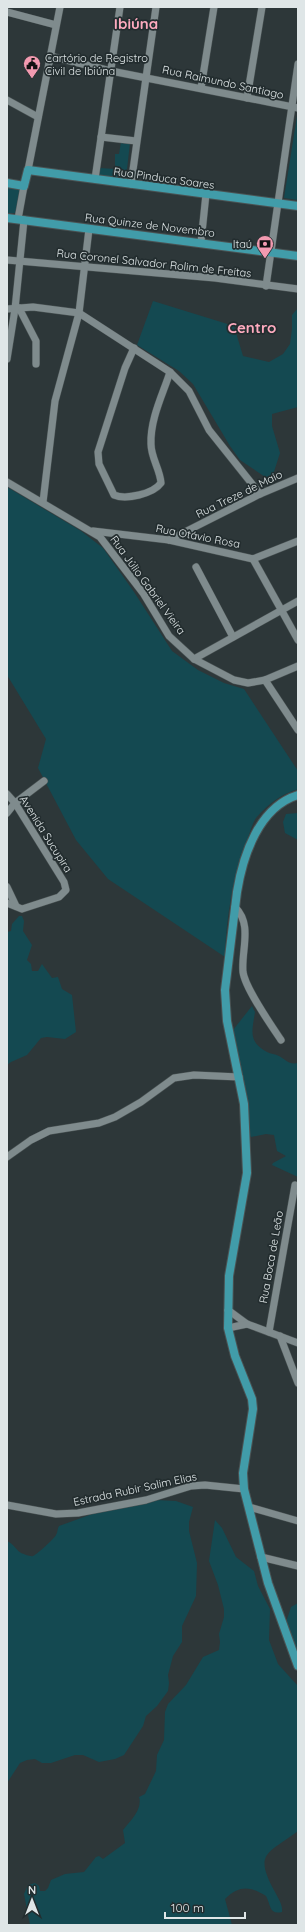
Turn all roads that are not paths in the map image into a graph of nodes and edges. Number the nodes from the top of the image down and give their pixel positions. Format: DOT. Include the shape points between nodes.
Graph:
graph roads {
  1 [pos="60,7"];
  2 [pos="120,7"];
  3 [pos="156,7"];
  4 [pos="214,7"];
  5 [pos="262,7"];
  6 [pos="7,12"];
  7 [pos="56,26"];
  8 [pos="50,56"];
  9 [pos="298,64"];
  10 [pos="111,71"];
  11 [pos="145,77"];
  12 [pos="201,88"];
  13 [pos="247,98"];
  14 [pos="7,100"];
  15 [pos="294,108"];
  16 [pos="38,117"];
  17 [pos="101,137"];
  18 [pos="136,141"];
  19 [pos="28,170"];
  20 [pos="95,179"];
  21 [pos="7,183"];
  22 [pos="131,184"];
  23 [pos="24,186"];
  24 [pos="206,194"];
  25 [pos="277,204"];
  26 [pos="298,206"];
  27 [pos="7,218"];
  28 [pos="21,219"];
  29 [pos="89,229"];
  30 [pos="202,242"];
  31 [pos="270,252"];
  32 [pos="298,256"];
  33 [pos="7,260"];
  34 [pos="20,260"];
  35 [pos="84,267"];
  36 [pos="266,286"];
  37 [pos="298,289"];
  38 [pos="17,308"];
  39 [pos="7,309"];
  40 [pos="79,313"];
  41 [pos="134,348"];
  42 [pos="7,359"];
  43 [pos="36,364"];
  44 [pos="170,372"];
  45 [pos="298,478"];
  46 [pos="7,482"];
  47 [pos="260,494"];
  48 [pos="43,502"];
  49 [pos="91,531"];
  50 [pos="169,540"];
  51 [pos="298,541"];
  52 [pos="253,559"];
  53 [pos="196,567"];
  54 [pos="298,601"];
  55 [pos="280,610"];
  56 [pos="233,637"];
  57 [pos="298,640"];
  58 [pos="194,659"];
  59 [pos="298,666"];
  60 [pos="265,680"];
  61 [pos="298,730"];
  62 [pos="44,781"];
  63 [pos="7,794"];
  64 [pos="298,795"];
  65 [pos="15,803"];
  66 [pos="7,812"];
  67 [pos="7,887"];
  68 [pos="7,903"];
  69 [pos="16,906"];
  70 [pos="235,907"];
  71 [pos="280,1040"];
  72 [pos="239,1077"];
  73 [pos="7,1156"];
  74 [pos="295,1185"];
  75 [pos="228,1310"];
  76 [pos="247,1324"];
  77 [pos="228,1328"];
  78 [pos="269,1332"];
  79 [pos="280,1336"];
  80 [pos="298,1342"];
  81 [pos="298,1383"];
  82 [pos="244,1489"];
  83 [pos="7,1505"];
  84 [pos="249,1507"];
  85 [pos="298,1521"];
  86 [pos="261,1557"];
  87 [pos="298,1566"];
  88 [pos="298,1666"];
  1 -- 7 [label="street"];
  2 -- 10 [label="street"];
  3 -- 11 [label="street"];
  4 -- 12 [label="street"];
  5 -- 13 [label="street"];
  6 -- 7 [label="street"];
  7 -- 8 [label="street"];
  8 -- 10 [label="street, Rua Raimundo Santiago"];
  8 -- 16 [label="street"];
  9 -- 15 [label="street"];
  10 -- 11 [label="street, Rua Raimundo Santiago"];
  10 -- 17 [label="street"];
  11 -- 12 [label="street, Rua Raimundo Santiago"];
  11 -- 18 [label="street"];
  12 -- 13 [label="street, Rua Raimundo Santiago"];
  13 -- 15 [label="street, Rua Raimundo Santiago"];
  14 -- 16 [label="street"];
  15 -- 25 [label="street"];
  16 -- 19 [label="street"];
  17 -- 18 [label="street"];
  17 -- 20 [label="street"];
  18 -- 22 [label="street"];
  19 -- 20 [label="main road, Rua Pinduca Soares"];
  19 -- 23 [label="main road"];
  20 -- 22 [label="main road, Rua Pinduca Soares"];
  21 -- 23 [label="main road"];
  22 -- 24 [label="main road, Rua Pinduca Soares"];
  23 -- 28 [label="street"];
  24 -- 25 [label="main road, Rua Pinduca Soares"];
  24 -- 30 [label="street"];
  25 -- 26 [label="main road, Rua Pinduca Soares"];
  25 -- 31 [label="street"];
  27 -- 28 [label="main road, Rua Quinze de Novembro"];
  28 -- 29 [label="main road, Rua Quinze de Novembro"];
  28 -- 34 [label="street"];
  29 -- 30 [label="main road, Rua Quinze de Novembro"];
  29 -- 35 [label="street"];
  30 -- 31 [label="main road, Rua Quinze de Novembro"];
  31 -- 32 [label="main road, Rua Quinze de Novembro"];
  31 -- 36 [label="street"];
  33 -- 34 [label="street, Rua Coronel Salvador Rolim de Freitas"];
  34 -- 35 [label="street, Rua Coronel Salvador Rolim de Freitas"];
  34 -- 38 [label="street"];
  35 -- 36 [label="street, Rua Coronel Salvador Rolim de Freitas" via="215,278"];
  35 -- 40 [label="street"];
  36 -- 37 [label="street, Rua Coronel Salvador Rolim de Freitas"];
  38 -- 39 [label="street"];
  38 -- 40 [label="street" via="33,307"];
  38 -- 42 [label="street"];
  38 -- 43 [label="street" via="36,341"];
  40 -- 41 [label="street"];
  40 -- 48 [label="street" via="55,401"];
  41 -- 44 [label="street"];
  41 -- 44 [label="street" via="120,382 98,452 99,464 114,495 120,497 142,493 161,483 152,454 152,426"];
  44 -- 47 [label="street" via="189,391 208,430"];
  45 -- 47 [label="street, Rua Treze de Maio"];
  46 -- 48 [label="street, Rua Júlio Gabriel Vieira"];
  47 -- 50 [label="street, Rua Treze de Maio"];
  48 -- 49 [label="street, Rua Júlio Gabriel Vieira"];
  49 -- 50 [label="street, Rua Otávio Rosa"];
  49 -- 58 [label="street, Rua Júlio Gabriel Vieira" via="100,537 143,593 169,636"];
  50 -- 52 [label="street, Rua Otávio Rosa"];
  51 -- 52 [label="street, Rua Otávio Rosa"];
  52 -- 55 [label="street"];
  53 -- 56 [label="street"];
  54 -- 55 [label="street"];
  55 -- 56 [label="street"];
  55 -- 57 [label="street"];
  56 -- 58 [label="street"];
  58 -- 60 [label="street, Rua Júlio Gabriel Vieira" via="234,680 248,683"];
  59 -- 60 [label="street, Rua Júlio Gabriel Vieira"];
  60 -- 61 [label="street"];
  62 -- 65 [label="street"];
  63 -- 65 [label="street, Avenida Sucupira"];
  64 -- 70 [label="main road" via="287,798 267,815 251,844 239,876"];
  65 -- 66 [label="street"];
  65 -- 69 [label="street, Avenida Sucupira" via="66,886 60,897 22,909"];
  67 -- 69 [label="street"];
  68 -- 69 [label="street"];
  70 -- 71 [label="street" via="242,914 245,928 243,974"];
  70 -- 72 [label="main road" via="225,990 227,1021"];
  72 -- 73 [label="street" via="194,1075 174,1078 115,1117 99,1123 49,1131"];
  72 -- 75 [label="main road" via="244,1104 247,1173 232,1257"];
  74 -- 78 [label="street, Rua Boca de Leão"];
  75 -- 76 [label="street"];
  75 -- 77 [label="main road"];
  76 -- 77 [label="street"];
  76 -- 78 [label="street"];
  77 -- 82 [label="main road" via="253,1409 243,1473"];
  78 -- 79 [label="street"];
  79 -- 80 [label="street"];
  79 -- 81 [label="street"];
  82 -- 83 [label="street, Estrada Rubir Salim Elias" via="191,1486 146,1500 78,1513 56,1514"];
  82 -- 84 [label="main road"];
  84 -- 85 [label="street"];
  84 -- 86 [label="main road"];
  86 -- 87 [label="street"];
  86 -- 88 [label="main road"];
}
